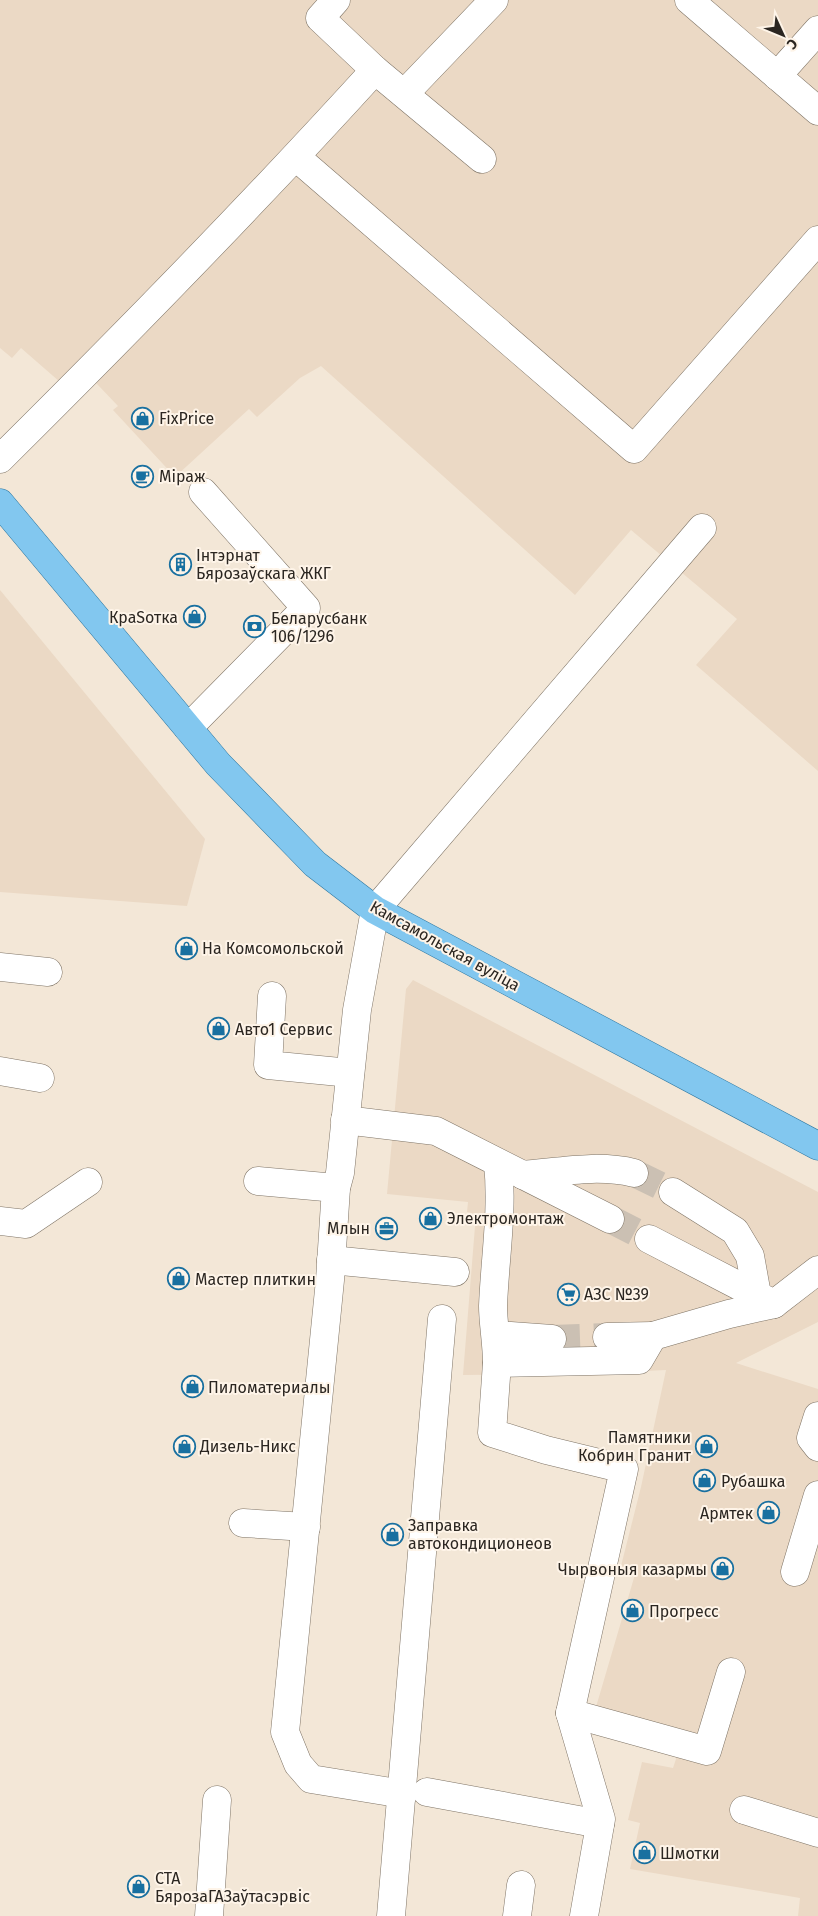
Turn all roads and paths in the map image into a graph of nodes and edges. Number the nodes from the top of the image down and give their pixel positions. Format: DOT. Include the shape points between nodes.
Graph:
graph roads {
  1 [pos="336,0"];
  2 [pos="494,0"];
  3 [pos="689,0"];
  4 [pos="818,30"];
  5 [pos="375,70"];
  6 [pos="777,76"];
  7 [pos="404,93"];
  8 [pos="818,111"];
  9 [pos="296,157"];
  10 [pos="482,159"];
  11 [pos="818,240"];
  12 [pos="0,459"];
  13 [pos="203,492"];
  14 [pos="0,504"];
  15 [pos="702,528"];
  16 [pos="188,728"];
  17 [pos="375,910"];
  18 [pos="0,967"];
  19 [pos="48,972"];
  20 [pos="272,996"];
  21 [pos="0,1071"];
  22 [pos="350,1073"];
  23 [pos="40,1078"];
  24 [pos="345,1120"];
  25 [pos="818,1146"];
  26 [pos="498,1163"];
  27 [pos="634,1173"];
  28 [pos="523,1175"];
  29 [pos="258,1181"];
  30 [pos="88,1182"];
  31 [pos="336,1188"];
  32 [pos="673,1192"];
  33 [pos="610,1219"];
  34 [pos="0,1221"];
  35 [pos="649,1239"];
  36 [pos="331,1260"];
  37 [pos="818,1270"];
  38 [pos="455,1272"];
  39 [pos="765,1299"];
  40 [pos="442,1319"];
  41 [pos="497,1335"];
  42 [pos="652,1336"];
  43 [pos="607,1337"];
  44 [pos="552,1340"];
  45 [pos="497,1363"];
  46 [pos="818,1416"];
  47 [pos="818,1447"];
  48 [pos="818,1495"];
  49 [pos="243,1522"];
  50 [pos="306,1527"];
  51 [pos="795,1572"];
  52 [pos="730,1672"];
  53 [pos="570,1713"];
  54 [pos="415,1793"];
  55 [pos="217,1800"];
  56 [pos="744,1810"];
  57 [pos="600,1824"];
  58 [pos="818,1833"];
  59 [pos="521,1885"];
  60 [pos="209,1916"];
  61 [pos="391,1916"];
  62 [pos="517,1916"];
  63 [pos="584,1916"];
  1 -- 5 [label="lane" via="320,18"];
  2 -- 7 [label="lane"];
  3 -- 6 [label="lane"];
  4 -- 6 [label="lane"];
  5 -- 7 [label="lane"];
  5 -- 9 [label="lane"];
  6 -- 8 [label="lane"];
  7 -- 10 [label="lane"];
  9 -- 11 [label="lane" via="634,449"];
  9 -- 12 [label="lane" via="87,374"];
  13 -- 16 [label="lane" via="306,608"];
  14 -- 16 [label="main road, Камсамольская вуліца"];
  15 -- 17 [label="lane"];
  16 -- 17 [label="main road, Камсамольская вуліца" via="218,764 315,864"];
  17 -- 22 [label="lane" via="357,1010"];
  17 -- 25 [label="main road, Камсамольская вуліца"];
  18 -- 19 [label="lane"];
  20 -- 22 [label="lane" via="268,1065"];
  21 -- 23 [label="lane"];
  22 -- 24 [label="lane"];
  24 -- 26 [label="lane" via="436,1131"];
  24 -- 31 [label="lane"];
  26 -- 28 [label="lane"];
  26 -- 41 [label="lane" via="501,1195 493,1308"];
  27 -- 28 [label="lane" via="605,1168"];
  28 -- 33 [label="lane"];
  29 -- 31 [label="lane"];
  30 -- 34 [label="lane" via="26,1224"];
  31 -- 36 [label="lane"];
  32 -- 39 [label="lane" via="735,1231 750,1256"];
  35 -- 39 [label="lane"];
  36 -- 38 [label="lane"];
  36 -- 50 [label="lane"];
  37 -- 39 [label="lane"];
  39 -- 42 [label="lane" via="729,1314"];
  40 -- 54 [label="lane"];
  41 -- 44 [label="lane"];
  41 -- 45 [label="lane"];
  42 -- 43 [label="lane"];
  42 -- 45 [label="lane" via="638,1360"];
  45 -- 53 [label="lane" via="492,1434 624,1469"];
  46 -- 47 [label="lane" via="811,1438"];
  48 -- 51 [label="lane"];
  49 -- 50 [label="lane"];
  50 -- 54 [label="lane" via="285,1732 298,1764 311,1779"];
  52 -- 53 [label="lane" via="708,1751"];
  53 -- 57 [label="lane"];
  54 -- 57 [label="lane"];
  54 -- 61 [label="lane"];
  55 -- 60 [label="lane"];
  56 -- 58 [label="lane"];
  57 -- 63 [label="lane"];
  59 -- 62 [label="lane"];
}
